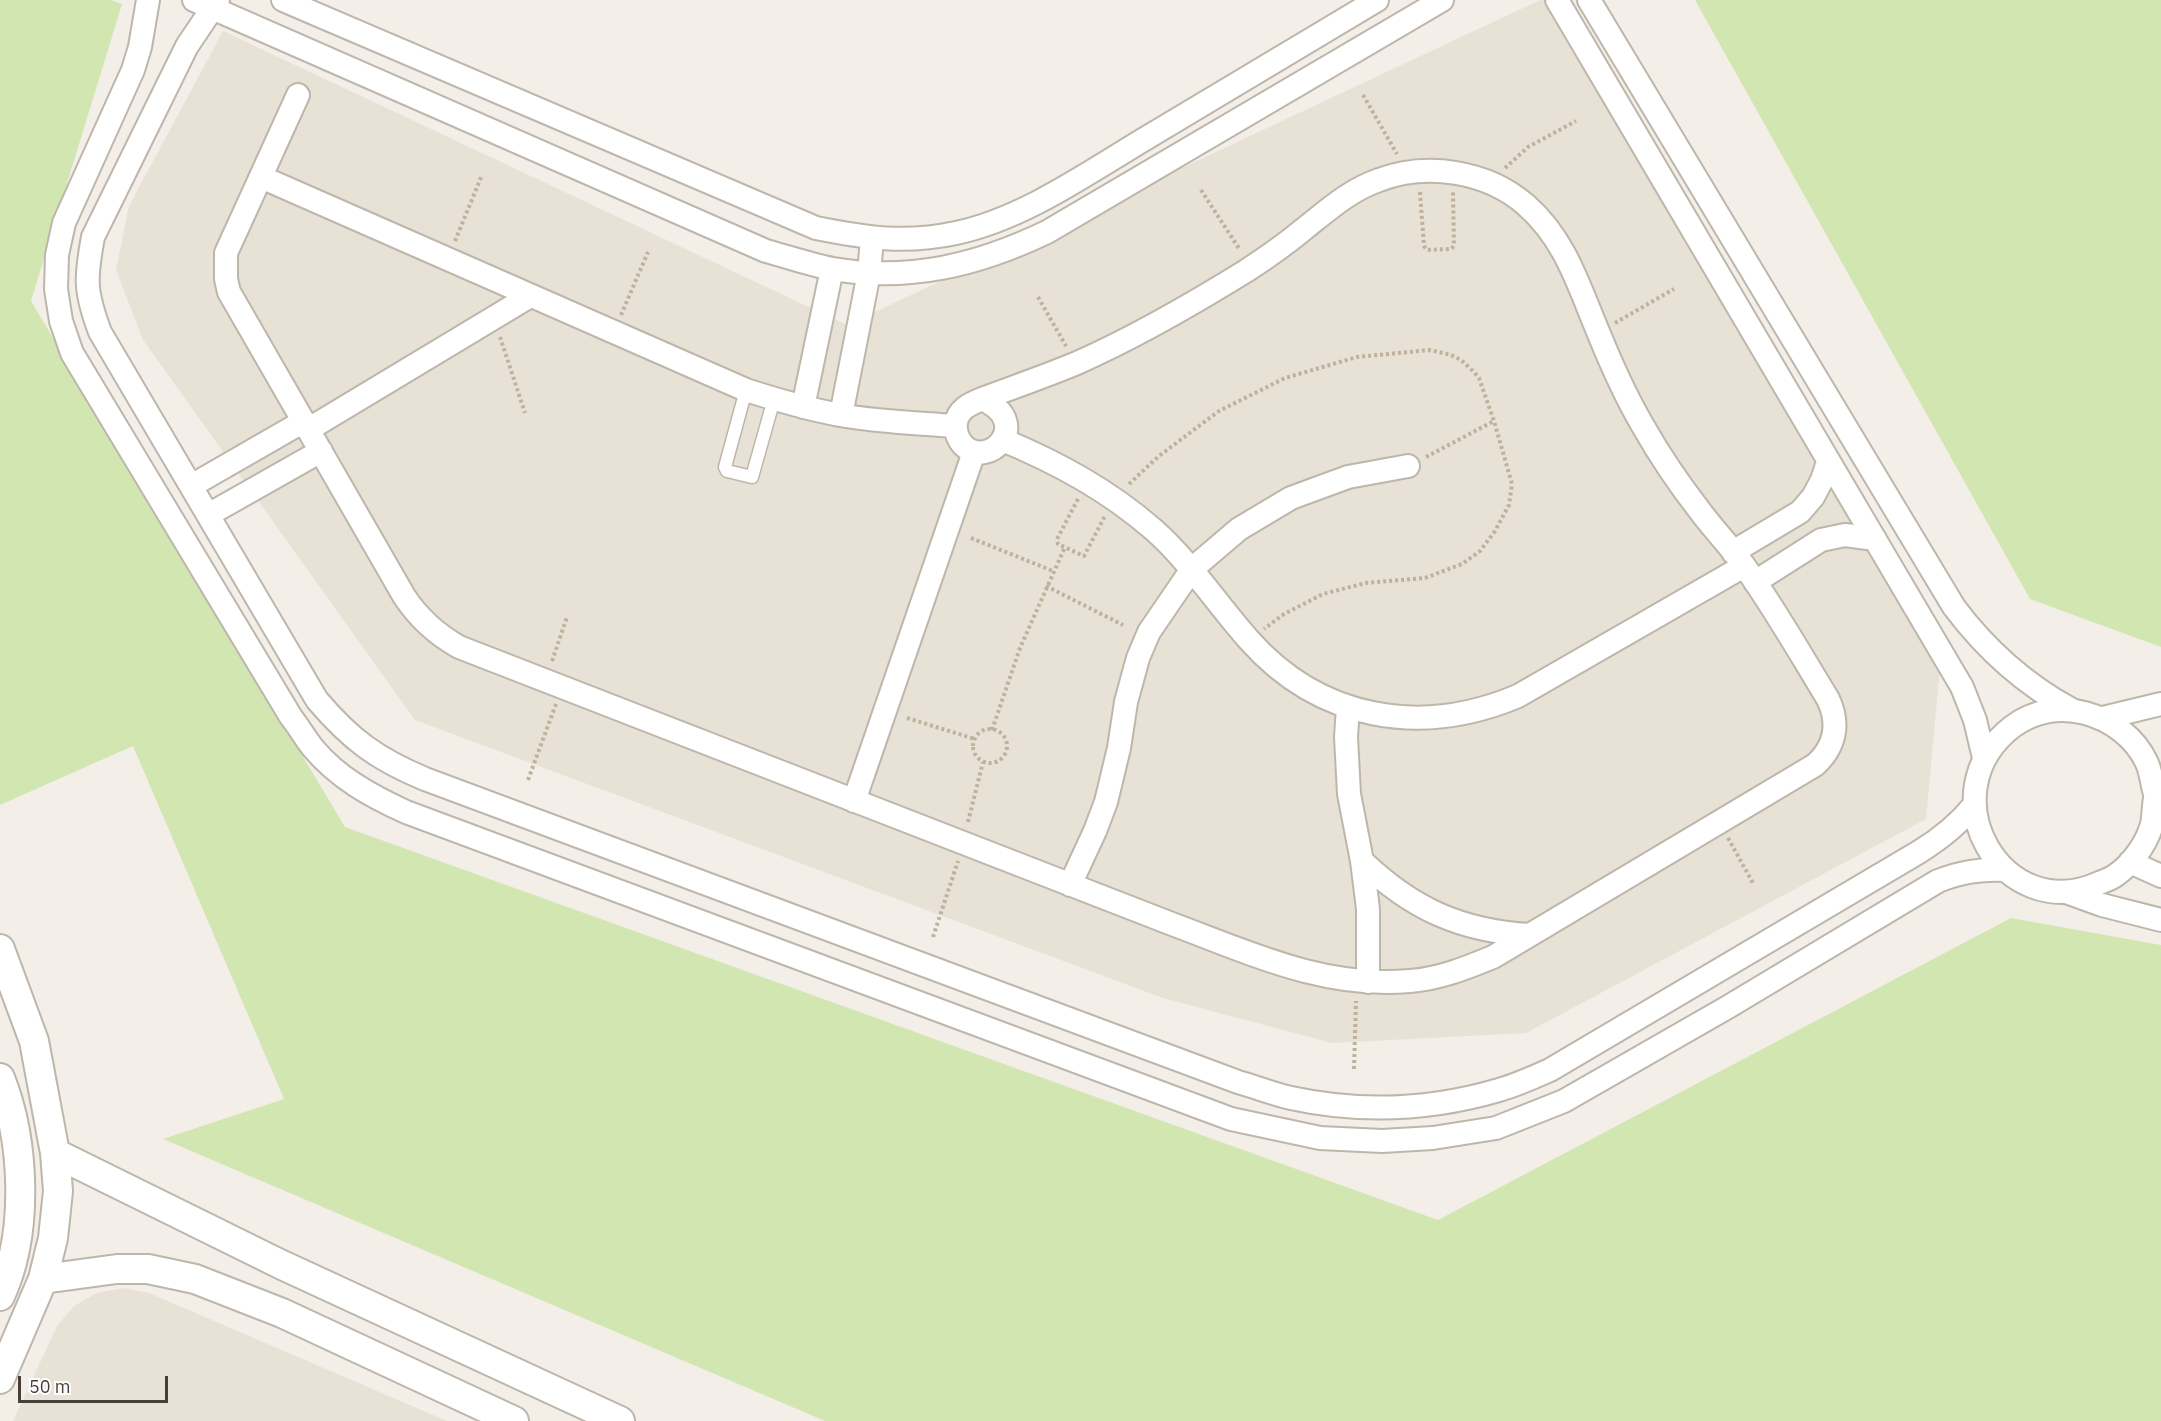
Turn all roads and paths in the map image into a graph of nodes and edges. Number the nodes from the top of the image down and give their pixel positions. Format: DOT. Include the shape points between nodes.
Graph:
graph roads {
  1 [pos="148,0"];
  2 [pos="283,0"];
  3 [pos="1377,0"];
  4 [pos="1442,0"];
  5 [pos="1557,0"];
  6 [pos="1589,0"];
  7 [pos="209,3"];
  8 [pos="298,95"];
  9 [pos="1363,95"];
  10 [pos="1576,121"];
  11 [pos="1413,171"];
  12 [pos="1452,172"];
  13 [pos="482,175"];
  14 [pos="261,177"];
  15 [pos="1493,185"];
  16 [pos="1201,190"];
  17 [pos="872,239"];
  18 [pos="648,252"];
  19 [pos="447,259"];
  20 [pos="1252,267"];
  21 [pos="832,268"];
  22 [pos="869,273"];
  23 [pos="1674,289"];
  24 [pos="530,296"];
  25 [pos="1038,297"];
  26 [pos="493,318"];
  27 [pos="614,332"];
  28 [pos="1598,332"];
  29 [pos="1076,363"];
  30 [pos="746,390"];
  31 [pos="774,399"];
  32 [pos="982,399"];
  33 [pos="803,407"];
  34 [pos="525,413"];
  35 [pos="841,415"];
  36 [pos="1494,421"];
  37 [pos="306,425"];
  38 [pos="955,426"];
  39 [pos="1003,440"];
  40 [pos="321,451"];
  41 [pos="974,452"];
  42 [pos="1828,462"];
  43 [pos="1408,466"];
  44 [pos="1088,480"];
  45 [pos="191,486"];
  46 [pos="1114,498"];
  47 [pos="208,515"];
  48 [pos="971,538"];
  49 [pos="1875,539"];
  50 [pos="1065,548"];
  51 [pos="1744,566"];
  52 [pos="1192,569"];
  53 [pos="1053,571"];
  54 [pos="1046,586"];
  55 [pos="567,617"];
  56 [pos="1123,625"];
  57 [pos="554,685"];
  58 [pos="2161,704"];
  59 [pos="1348,707"];
  60 [pos="2072,710"];
  61 [pos="907,718"];
  62 [pos="2103,718"];
  63 [pos="992,730"];
  64 [pos="975,739"];
  65 [pos="1984,759"];
  66 [pos="983,762"];
  67 [pos="528,780"];
  68 [pos="2158,789"];
  69 [pos="854,801"];
  70 [pos="1974,805"];
  71 [pos="1719,821"];
  72 [pos="964,843"];
  73 [pos="1362,861"];
  74 [pos="2130,862"];
  75 [pos="2005,870"];
  76 [pos="2161,876"];
  77 [pos="1070,885"];
  78 [pos="1754,885"];
  79 [pos="2065,892"];
  80 [pos="2161,920"];
  81 [pos="1530,935"];
  82 [pos="933,937"];
  83 [pos="0,949"];
  84 [pos="1362,981"];
  85 [pos="1354,1069"];
  86 [pos="0,1078"];
  87 [pos="55,1153"];
  88 [pos="44,1279"];
  89 [pos="0,1296"];
  90 [pos="0,1379"];
  91 [pos="514,1421"];
  92 [pos="620,1421"];
  1 -- 75 [label="street" via="141,47 133,70 64,223 56,278 61,321 72,353 291,717 313,748 340,775 380,801 1231,1119 1320,1138 1382,1142 1496,1128 1564,1101 1938,881 1982,869"];
  2 -- 17 [label="street" via="816,228"];
  3 -- 17 [label="street" via="1058,191 1002,218 957,233 910,240"];
  4 -- 22 [label="street" via="1047,232 965,264 915,273"];
  5 -- 42 [label="street"];
  6 -- 60 [label="street" via="1954,607 2008,668"];
  7 -- 21 [label="street" via="766,251"];
  7 -- 45 [label="street" via="93,237 87,269 89,302 100,332"];
  8 -- 14 [label="street"];
  9 -- 11 [label="path"];
  10 -- 15 [label="path" via="1518,154"];
  11 -- 12 [label="street"];
  11 -- 12 [label="path" via="1427,250 1455,246"];
  11 -- 20 [label="street" via="1379,179 1349,193"];
  12 -- 15 [label="street"];
  13 -- 19 [label="path"];
  14 -- 19 [label="street"];
  14 -- 37 [label="street" via="226,253 226,279 235,304"];
  15 -- 28 [label="street" via="1524,204 1550,230 1569,261"];
  16 -- 20 [label="path"];
  17 -- 22 [label="street"];
  18 -- 27 [label="path"];
  19 -- 24 [label="street"];
  20 -- 29 [label="street" via="1137,335"];
  21 -- 22 [label="street"];
  21 -- 33 [label="street"];
  22 -- 35 [label="street"];
  23 -- 28 [label="path"];
  24 -- 26 [label="street"];
  24 -- 27 [label="street"];
  25 -- 29 [label="path"];
  26 -- 34 [label="path"];
  26 -- 37 [label="street"];
  27 -- 30 [label="street"];
  28 -- 51 [label="street" via="1633,407 1670,470"];
  29 -- 32 [label="street"];
  30 -- 31 [label="street"];
  30 -- 31 [label="lane" via="727,471 750,478 754,474"];
  31 -- 33 [label="street"];
  32 -- 38 [label="street" via="967,405"];
  32 -- 39 [label="street" via="1003,414"];
  33 -- 35 [label="street"];
  35 -- 38 [label="street"];
  36 -- 43 [label="path"];
  37 -- 40 [label="street"];
  37 -- 45 [label="street"];
  38 -- 41 [label="street" via="961,442"];
  39 -- 41 [label="street" via="991,450"];
  39 -- 44 [label="street"];
  40 -- 47 [label="street"];
  40 -- 57 [label="street" via="404,596 423,621 459,647"];
  41 -- 69 [label="street"];
  42 -- 49 [label="street"];
  42 -- 51 [label="street" via="1813,497"];
  43 -- 52 [label="street" via="1348,477 1291,498 1239,529"];
  44 -- 46 [label="street"];
  44 -- 50 [label="path" via="1057,538"];
  45 -- 47 [label="street"];
  46 -- 50 [label="path" via="1084,556"];
  46 -- 52 [label="street" via="1155,531"];
  47 -- 70 [label="street" via="317,700 339,726 394,766 1238,1082 1289,1097 1342,1106 1395,1108 1449,1102 1501,1090 1551,1070 1919,852 1959,823"];
  48 -- 53 [label="path"];
  49 -- 51 [label="street" via="1845,535"];
  49 -- 65 [label="street" via="1962,687"];
  50 -- 53 [label="path"];
  51 -- 59 [label="street" via="1518,696 1494,706 1421,719 1372,714"];
  51 -- 71 [label="street" via="1828,699 1835,729 1829,749 1815,765"];
  52 -- 59 [label="street" via="1250,641 1275,665 1314,692"];
  52 -- 77 [label="street" via="1149,632 1138,658 1106,802"];
  53 -- 54 [label="path"];
  54 -- 56 [label="path"];
  54 -- 63 [label="path"];
  55 -- 57 [label="path"];
  57 -- 67 [label="path"];
  57 -- 69 [label="street"];
  58 -- 62 [label="street"];
  59 -- 73 [label="street" via="1349,794"];
  60 -- 62 [label="street"];
  60 -- 65 [label="street" via="2046,711 2021,720 2000,737"];
  61 -- 64 [label="path"];
  62 -- 68 [label="street" via="2129,736"];
  63 -- 64 [label="path" via="981,732"];
  63 -- 66 [label="path" via="1003,735 1006,751 1000,760"];
  64 -- 66 [label="path" via="973,748"];
  65 -- 70 [label="street" via="1976,781"];
  66 -- 72 [label="path"];
  68 -- 74 [label="street" via="2151,825 2138,854"];
  69 -- 72 [label="street"];
  70 -- 75 [label="street" via="1978,829"];
  71 -- 78 [label="path"];
  71 -- 81 [label="street"];
  72 -- 77 [label="street"];
  72 -- 82 [label="path"];
  73 -- 81 [label="street" via="1426,910 1477,928"];
  73 -- 84 [label="street" via="1369,925"];
  74 -- 76 [label="street"];
  74 -- 79 [label="street" via="2115,876 2086,889"];
  75 -- 79 [label="street" via="2023,882"];
  77 -- 84 [label="street" via="1280,964 1322,976"];
  79 -- 80 [label="street"];
  81 -- 84 [label="street" via="1493,957 1453,973 1411,981"];
  83 -- 87 [label="street" via="34,1041"];
  84 -- 85 [label="path"];
  86 -- 89 [label="street" via="15,1131 20,1206 14,1250"];
  87 -- 88 [label="street" via="57,1200"];
  87 -- 92 [label="street" via="280,1264"];
  88 -- 90 [label="street"];
  88 -- 91 [label="street" via="117,1269 148,1269 195,1279 282,1313"];
}
